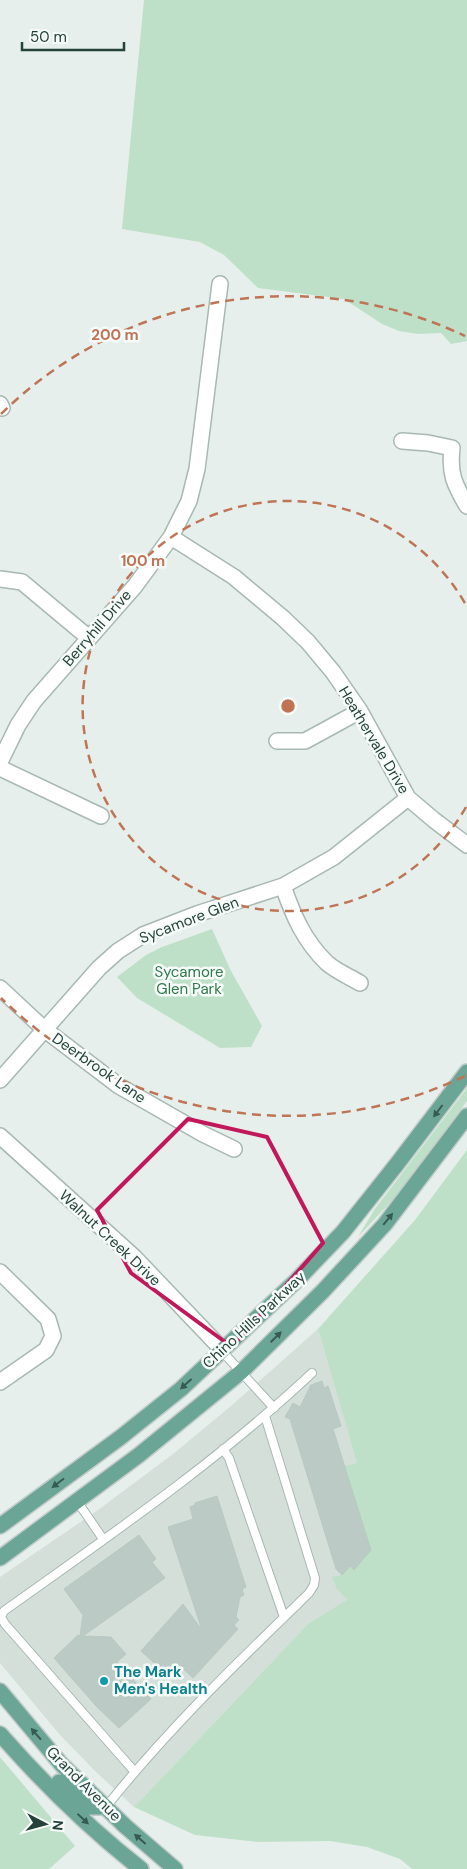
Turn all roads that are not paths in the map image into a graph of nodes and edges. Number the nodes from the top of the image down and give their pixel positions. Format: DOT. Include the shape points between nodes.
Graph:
graph roads {
  1 [pos="220,284"];
  2 [pos="402,441"];
  3 [pos="467,506"];
  4 [pos="171,537"];
  5 [pos="0,579"];
  6 [pos="89,638"];
  7 [pos="360,710"];
  8 [pos="277,741"];
  9 [pos="0,762"];
  10 [pos="0,768"];
  11 [pos="408,798"];
  12 [pos="101,816"];
  13 [pos="467,845"];
  14 [pos="283,886"];
  15 [pos="360,983"];
  16 [pos="0,988"];
  17 [pos="44,1029"];
  18 [pos="467,1072"];
  19 [pos="0,1080"];
  20 [pos="467,1116"];
  21 [pos="0,1136"];
  22 [pos="234,1149"];
  23 [pos="0,1272"];
  24 [pos="219,1347"];
  25 [pos="241,1372"];
  26 [pos="312,1373"];
  27 [pos="0,1382"];
  28 [pos="274,1408"];
  29 [pos="265,1416"];
  30 [pos="223,1449"];
  31 [pos="77,1501"];
  32 [pos="0,1526"];
  33 [pos="104,1538"];
  34 [pos="0,1558"];
  35 [pos="284,1617"];
  36 [pos="0,1691"];
  37 [pos="4,1739"];
  38 [pos="134,1771"];
  39 [pos="106,1807"];
  40 [pos="141,1869"];
  41 [pos="175,1869"];
  1 -- 4 [label="street, Berryhill Drive" via="197,468 189,501"];
  2 -- 3 [label="street" via="452,448 450,466"];
  4 -- 6 [label="street, Berryhill Drive"];
  4 -- 7 [label="street, Heathervale Drive" via="234,577 283,618 308,642"];
  5 -- 6 [label="street" via="22,582"];
  6 -- 9 [label="street, Berryhill Drive" via="34,701"];
  7 -- 8 [label="street" via="305,741"];
  7 -- 11 [label="street, Heathervale Drive"];
  10 -- 12 [label="street"];
  11 -- 13 [label="street, Heathervale Drive"];
  11 -- 14 [label="street, Sycamore Glen" via="334,857"];
  14 -- 15 [label="street" via="308,942 328,964"];
  14 -- 17 [label="street, Sycamore Glen" via="143,935 99,968"];
  16 -- 17 [label="street, Deerbrook Lane"];
  17 -- 19 [label="street, Sycamore Glen"];
  17 -- 22 [label="street, Deerbrook Lane" via="119,1086"];
  18 -- 24 [label="main road, Chino Hills Parkway, one-way" via="343,1232 296,1281"];
  25 -- 20 [label="main road, Chino Hills Parkway, one-way" via="323,1291 384,1224"];
  21 -- 24 [label="street, Walnut Creek Drive" via="134,1257"];
  23 -- 27 [label="street" via="48,1319 52,1336 46,1350"];
  24 -- 25 [label="lane, Walnut Creek Drive"];
  24 -- 32 [label="main road, Chino Hills Parkway, one-way" via="181,1389"];
  25 -- 28 [label="lane, Walnut Creek Drive"];
  25 -- 31 [label="main road, Chino Hills Parkway"];
  26 -- 28 [label="lane"];
  28 -- 29 [label="lane"];
  29 -- 30 [label="lane"];
  29 -- 35 [label="lane" via="315,1578 309,1593"];
  30 -- 33 [label="lane"];
  30 -- 35 [label="lane" via="229,1458"];
  31 -- 33 [label="lane"];
  31 -- 34 [label="main road, Chino Hills Parkway"];
  33 -- 38 [label="lane" via="4,1611 1,1617"];
  35 -- 38 [label="lane"];
  39 -- 36 [label="main road, Grand Avenue, one-way" via="61,1764"];
  37 -- 39 [label="main road" via="86,1807"];
  37 -- 40 [label="main road, Grand Avenue, one-way" via="76,1813"];
  38 -- 39 [label="lane"];
  41 -- 39 [label="main road, Grand Avenue, one-way"];
}
